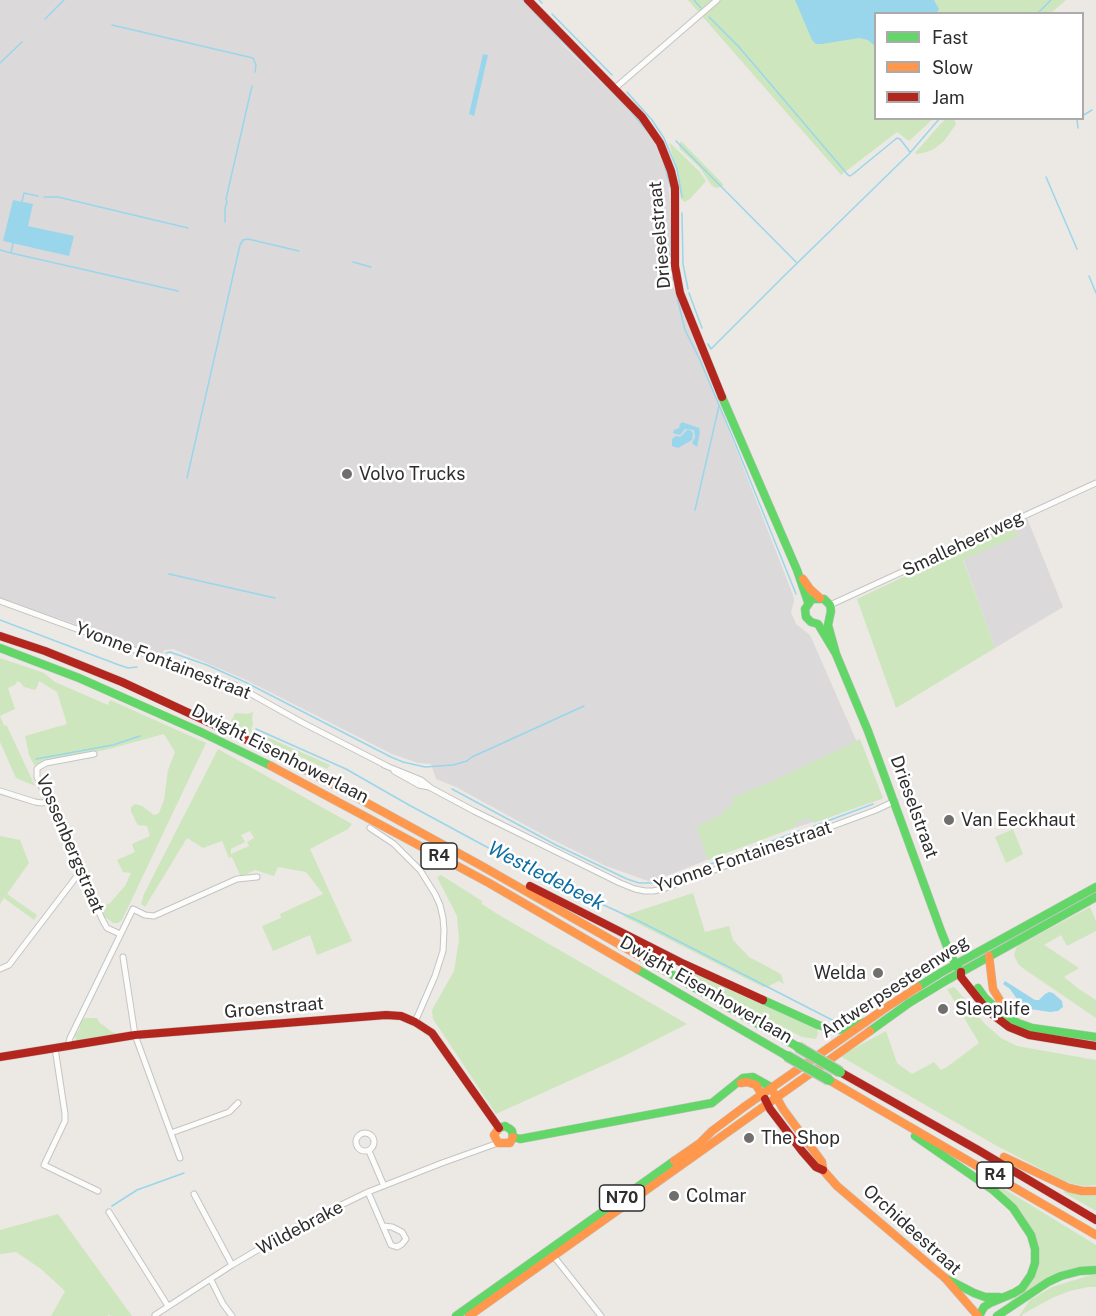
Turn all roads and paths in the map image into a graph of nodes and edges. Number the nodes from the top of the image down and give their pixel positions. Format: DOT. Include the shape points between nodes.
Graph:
graph roads {
  1 [pos="528,0"];
  2 [pos="717,0"];
  3 [pos="615,89"];
  4 [pos="1096,483"];
  5 [pos="797,570"];
  6 [pos="820,598"];
  7 [pos="0,601"];
  8 [pos="808,602"];
  9 [pos="830,605"];
  10 [pos="829,618"];
  11 [pos="818,624"];
  12 [pos="0,636"];
  13 [pos="0,648"];
  14 [pos="836,654"];
  15 [pos="94,754"];
  16 [pos="0,791"];
  17 [pos="48,801"];
  18 [pos="895,801"];
  19 [pos="370,828"];
  20 [pos="480,865"];
  21 [pos="80,872"];
  22 [pos="257,877"];
  23 [pos="1096,887"];
  24 [pos="1090,897"];
  25 [pos="120,933"];
  26 [pos="989,956"];
  27 [pos="123,957"];
  28 [pos="959,968"];
  29 [pos="0,969"];
  30 [pos="415,1022"];
  31 [pos="865,1022"];
  32 [pos="1032,1028"];
  33 [pos="135,1035"];
  34 [pos="1096,1037"];
  35 [pos="68,1046"];
  36 [pos="1096,1046"];
  37 [pos="55,1048"];
  38 [pos="0,1057"];
  39 [pos="769,1096"];
  40 [pos="238,1103"];
  41 [pos="893,1116"];
  42 [pos="499,1128"];
  43 [pos="171,1133"];
  44 [pos="513,1137"];
  45 [pos="498,1143"];
  46 [pos="978,1150"];
  47 [pos="369,1151"];
  48 [pos="180,1158"];
  49 [pos="384,1186"];
  50 [pos="98,1191"];
  51 [pos="1096,1191"];
  52 [pos="368,1192"];
  53 [pos="194,1194"];
  54 [pos="109,1212"];
  55 [pos="1096,1220"];
  56 [pos="383,1226"];
  57 [pos="1096,1235"];
  58 [pos="552,1253"];
  59 [pos="232,1265"];
  60 [pos="1096,1270"];
  61 [pos="945,1278"];
  62 [pos="211,1280"];
  63 [pos="1002,1297"];
  64 [pos="1020,1301"];
  65 [pos="168,1306"];
  66 [pos="155,1315"];
  67 [pos="232,1316"];
  68 [pos="456,1316"];
  69 [pos="469,1316"];
  70 [pos="602,1316"];
  71 [pos="978,1316"];
  72 [pos="997,1316"];
  73 [pos="1011,1316"];
  1 -- 3 [label="main road, Drieselstraat"];
  2 -- 3 [label="street"];
  3 -- 5 [label="main road, Drieselstraat" via="651,128 667,158 676,204 675,266 680,293"];
  4 -- 9 [label="street, Smalleheerweg"];
  5 -- 6 [label="main road, Drieselstraat"];
  5 -- 8 [label="main road, Drieselstraat"];
  6 -- 8 [label="main road"];
  6 -- 9 [label="main road, Drieselstraat"];
  7 -- 18 [label="street, Yvonne Fontainestraat" via="235,685 384,765 635,889 663,889"];
  8 -- 11 [label="main road, Drieselstraat" via="806,617"];
  9 -- 10 [label="main road, Drieselstraat"];
  10 -- 11 [label="main road"];
  10 -- 14 [label="main road, Drieselstraat"];
  11 -- 14 [label="main road, Drieselstraat"];
  12 -- 20 [label="main road, Dwight Eisenhowerlaan / R4" via="122,682 248,740"];
  13 -- 41 [label="main road, Dwight Eisenhowerlaan / R4, bridge" via="109,691 264,762 489,883"];
  14 -- 18 [label="main road, Drieselstraat"];
  15 -- 17 [label="street, Vossenbergstraat" via="39,767 37,777"];
  16 -- 17 [label="street" via="36,802"];
  17 -- 21 [label="street, Vossenbergstraat"];
  18 -- 28 [label="main road, Drieselstraat" via="941,931"];
  19 -- 30 [label="street" via="394,844 420,870 440,905 443,951"];
  20 -- 31 [label="main road" via="818,1025 836,1030"];
  20 -- 46 [label="main road, Dwight Eisenhowerlaan / R4, bridge"];
  21 -- 25 [label="street, Vossenbergstraat" via="107,928"];
  21 -- 29 [label="street" via="9,965"];
  22 -- 25 [label="street" via="237,879 154,916 133,909"];
  23 -- 24 [label="main road, Antwerpsesteenweg / N70"];
  24 -- 26 [label="main road, Antwerpsesteenweg / N70"];
  24 -- 28 [label="main road, Antwerpsesteenweg / N70"];
  25 -- 35 [label="street"];
  26 -- 28 [label="main road, Antwerpsesteenweg / N70"];
  26 -- 32 [label="main road" via="998,998"];
  27 -- 33 [label="street"];
  28 -- 31 [label="main road, Antwerpsesteenweg / N70" via="915,989"];
  28 -- 32 [label="main road" via="1004,1015"];
  28 -- 36 [label="main road" via="961,977 982,1004 1009,1027 1029,1035"];
  28 -- 39 [label="main road, Antwerpsesteenweg / N70"];
  30 -- 33 [label="main road, Groenstraat" via="386,1015"];
  30 -- 42 [label="main road, Groenstraat" via="432,1033"];
  31 -- 39 [label="main road, Antwerpsesteenweg / N70"];
  32 -- 34 [label="main road"];
  33 -- 35 [label="main road, Groenstraat"];
  33 -- 43 [label="street"];
  35 -- 37 [label="main road, Groenstraat"];
  37 -- 38 [label="main road, Groenstraat"];
  37 -- 50 [label="street" via="65,1121 44,1165"];
  39 -- 44 [label="main road" via="763,1082 743,1078 712,1103 520,1139"];
  39 -- 58 [label="main road, Antwerpsesteenweg / N70" via="712,1131"];
  39 -- 61 [label="main road, Orchideestraat" via="783,1109 837,1186"];
  40 -- 43 [label="street" via="229,1112"];
  41 -- 57 [label="main road, Dwight Eisenhowerlaan / R4"];
  41 -- 63 [label="main road" via="912,1134 993,1190 1027,1228 1035,1249 1032,1275 1022,1288"];
  42 -- 44 [label="main road" via="510,1129"];
  42 -- 45 [label="main road" via="494,1135"];
  43 -- 48 [label="street"];
  44 -- 45 [label="main road" via="510,1143"];
  45 -- 49 [label="street, Wildebrake"];
  46 -- 51 [label="main road" via="1002,1156 1069,1188"];
  46 -- 55 [label="main road, Dwight Eisenhowerlaan / R4"];
  47 -- 49 [label="street"];
  49 -- 52 [label="street, Wildebrake"];
  52 -- 56 [label="street"];
  52 -- 59 [label="street, Wildebrake" via="298,1226"];
  53 -- 59 [label="street"];
  54 -- 65 [label="street"];
  56 -- 56 [label="street" via="402,1232 406,1239 397,1247 391,1245"];
  58 -- 68 [label="main road, Antwerpsesteenweg / N70"];
  58 -- 69 [label="main road, Antwerpsesteenweg / N70"];
  58 -- 70 [label="street"];
  59 -- 62 [label="street, Wildebrake"];
  60 -- 64 [label="main road" via="1061,1276"];
  61 -- 63 [label="main road" via="985,1297"];
  61 -- 71 [label="main road, Orchideestraat"];
  62 -- 65 [label="street, Wildebrake"];
  62 -- 67 [label="street"];
  63 -- 71 [label="main road" via="984,1307"];
  64 -- 72 [label="main road"];
  64 -- 73 [label="main road"];
  65 -- 66 [label="street, Wildebrake"];
}
